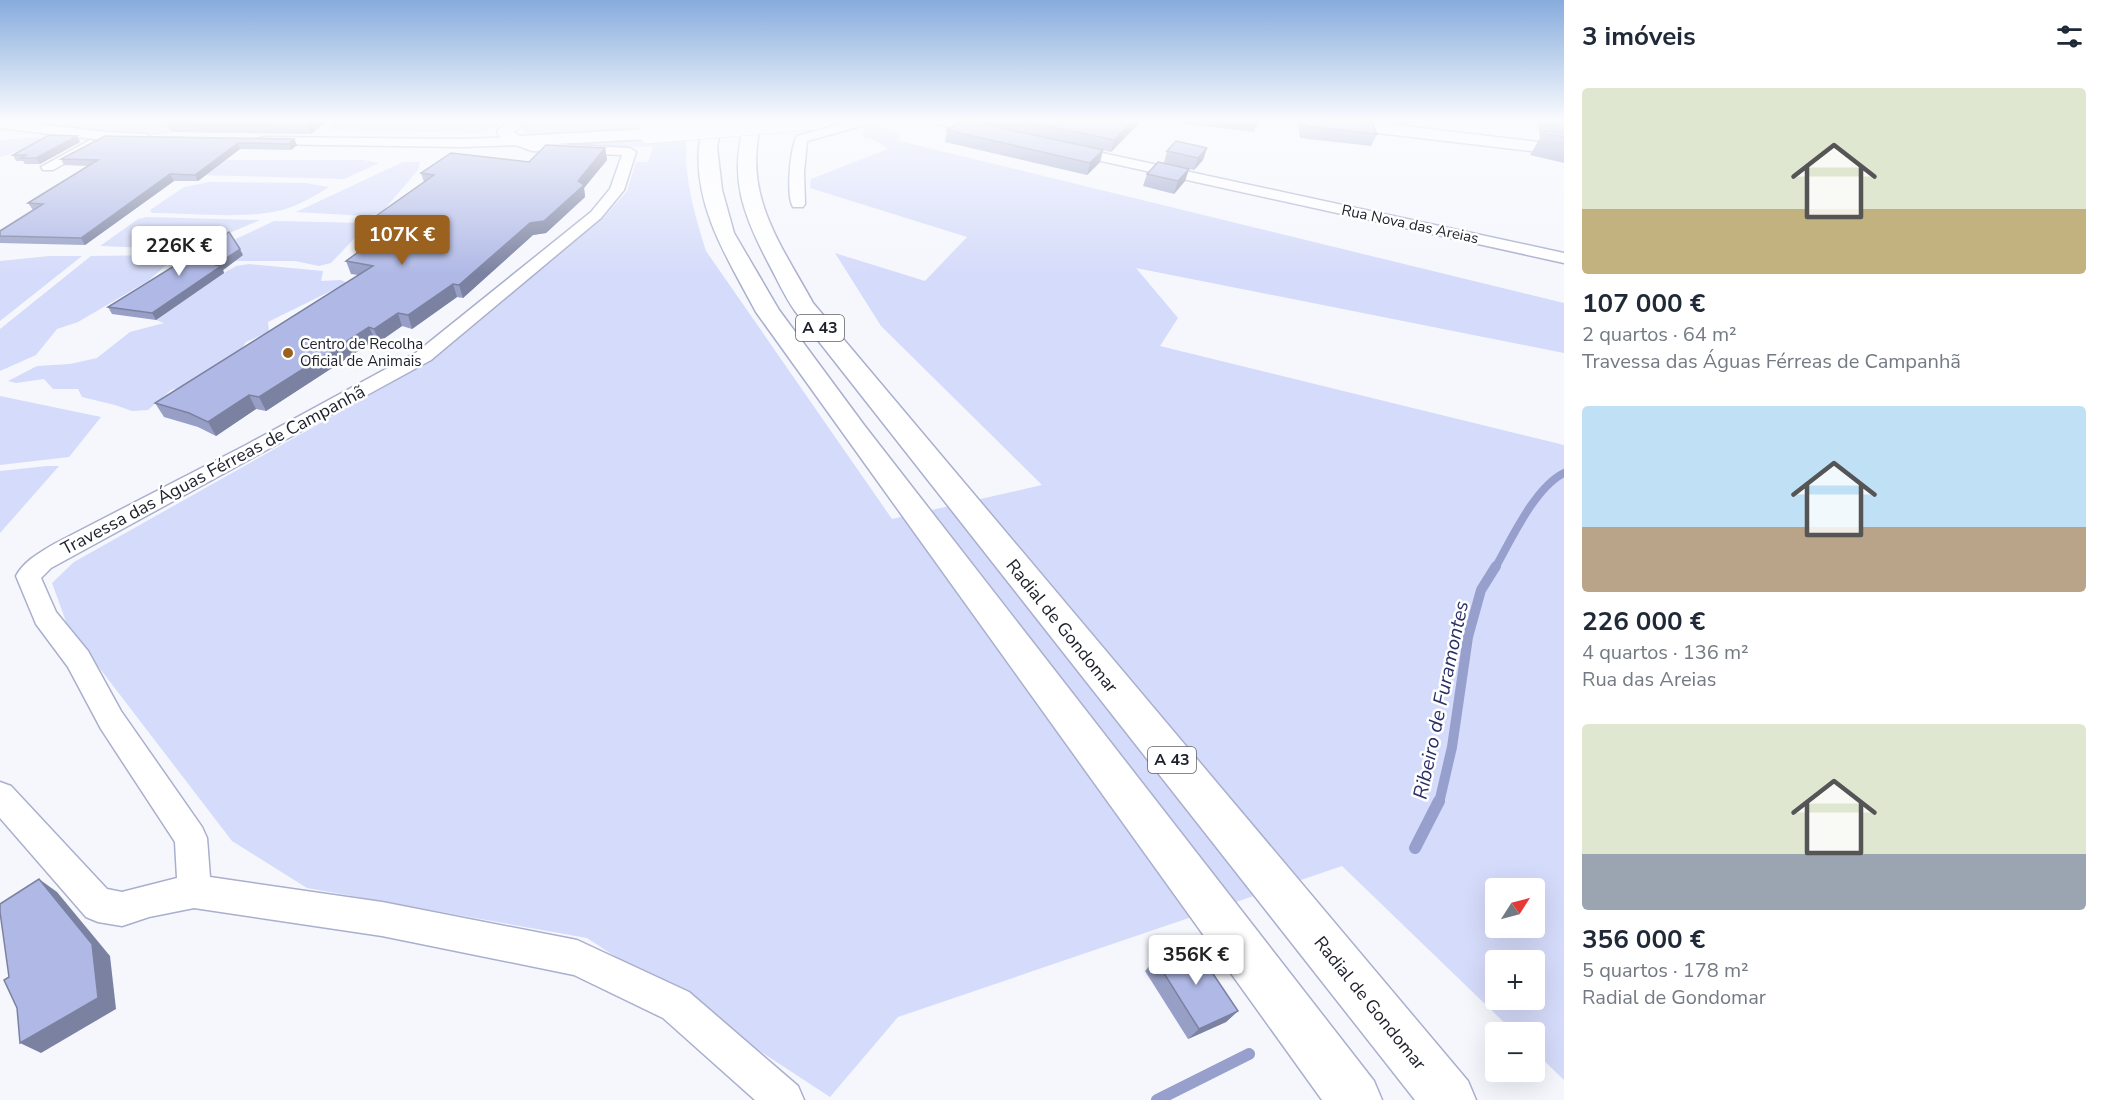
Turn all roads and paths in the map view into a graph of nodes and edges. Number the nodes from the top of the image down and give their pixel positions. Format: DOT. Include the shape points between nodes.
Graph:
graph roads {
  1 [pos="623,171"];
  2 [pos="710,171"];
  3 [pos="748,171"];
  4 [pos="799,171"];
  5 [pos="1170,171"];
  6 [pos="798,204"];
  7 [pos="1564,258"];
  8 [pos="0,796"];
  9 [pos="194,891"];
  10 [pos="784,1100"];
  11 [pos="1355,1100"];
  12 [pos="1449,1100"];
  1 -- 9 [label="street, Travessa das Águas Férreas de Campanhã" via="616,190 596,215 424,356 62,550 28,576 45,617 78,659 111,720 191,838"];
  2 -- 11 [label="main road, A 43" via="724,232 768,312"];
  3 -- 12 [label="main road, Radial de Gondomar / A 43" via="748,188 761,226 803,306"];
  4 -- 6 [label="street"];
  5 -- 7 [label="street, Rua Nova das Areias"];
  8 -- 9 [label="street" via="98,905 122,909"];
  9 -- 10 [label="street" via="382,919 577,958 676,1005"];
}
